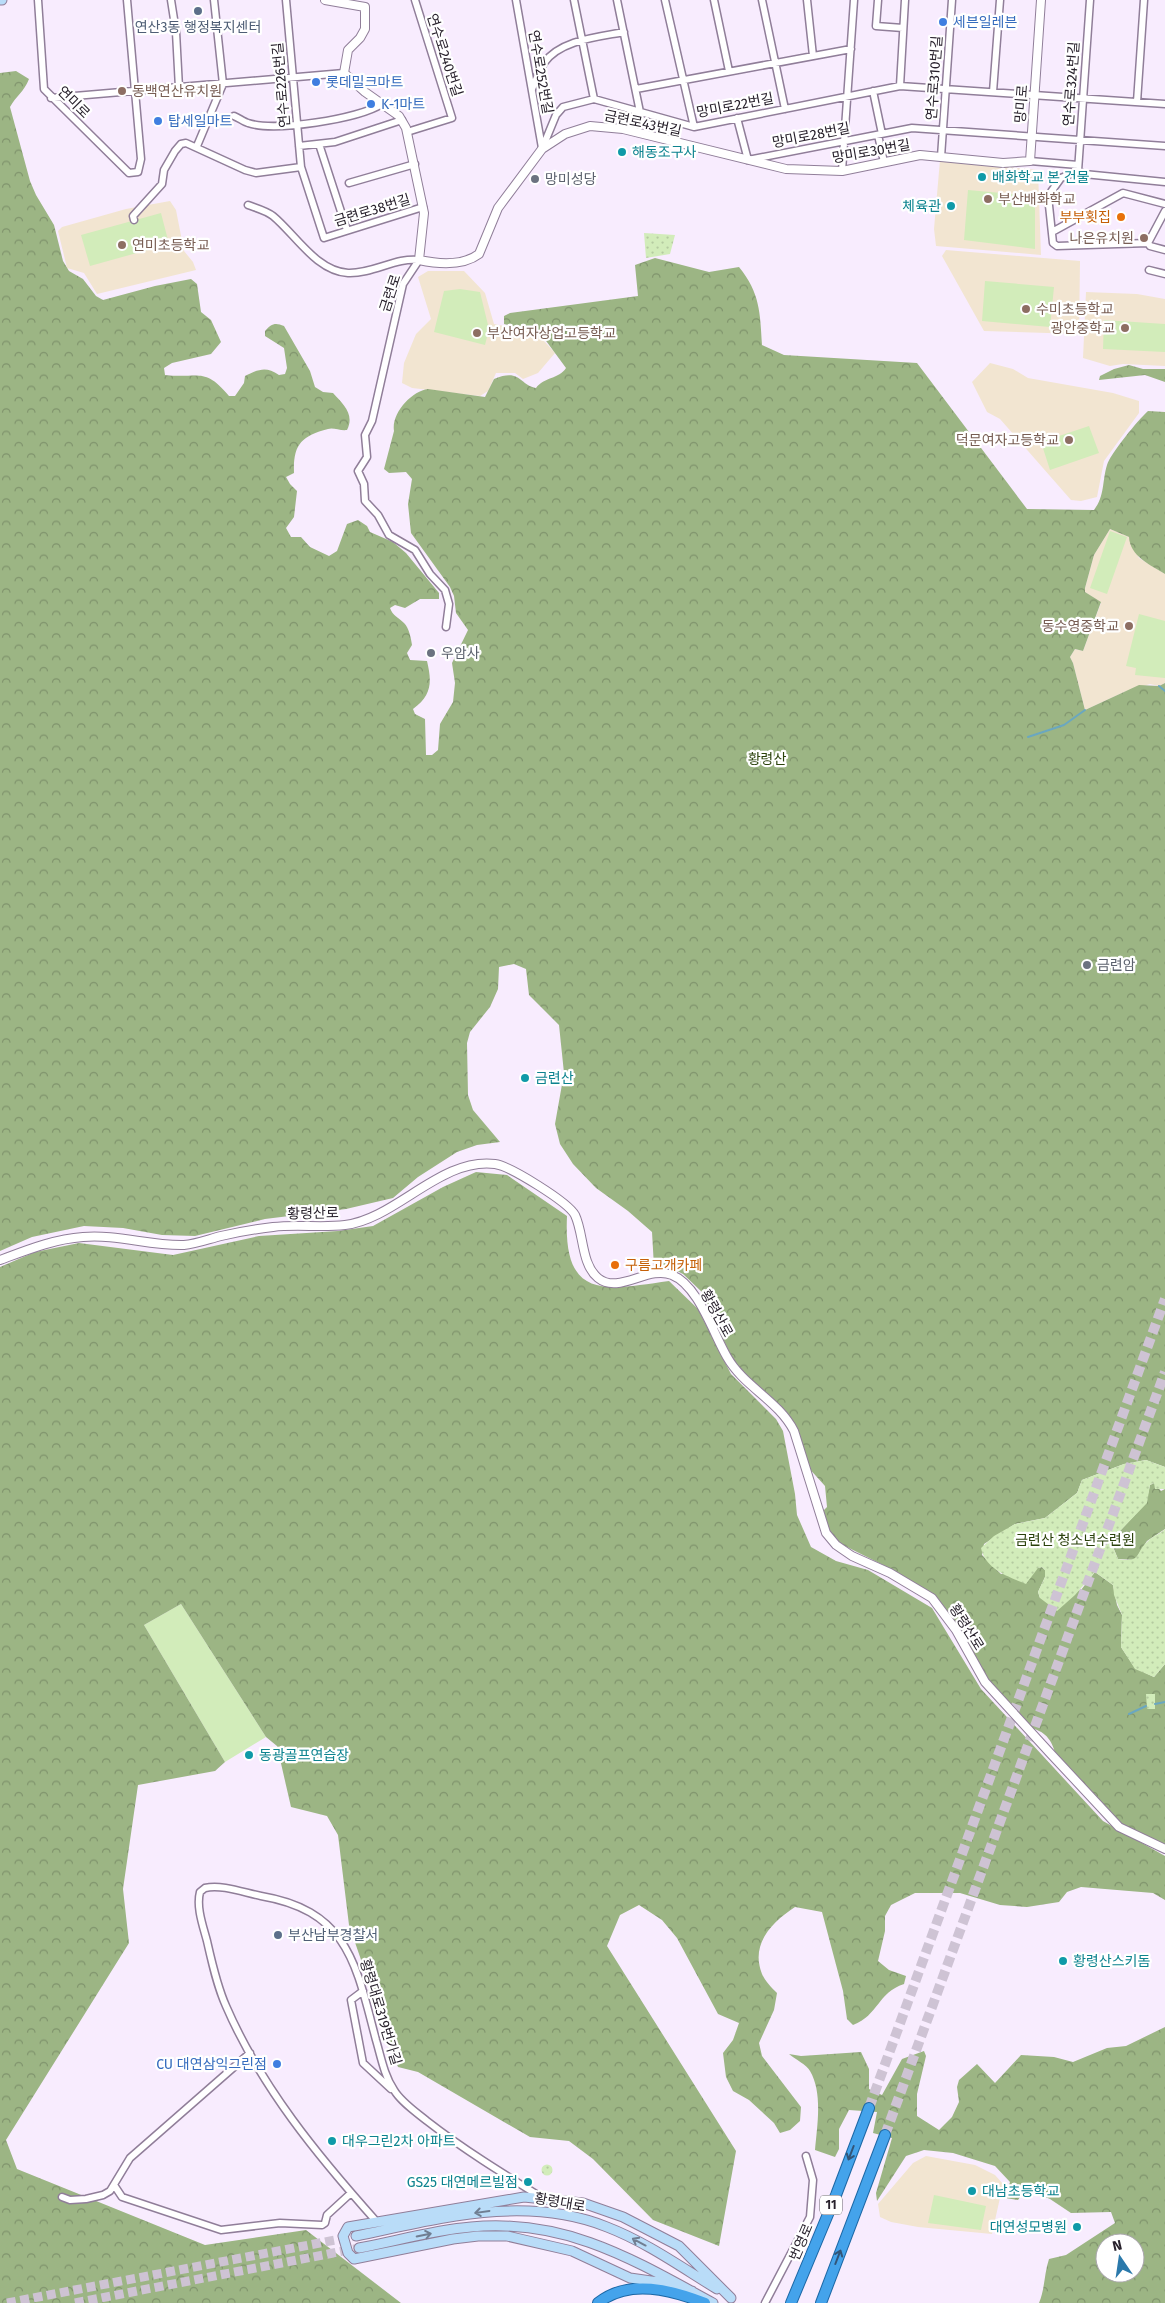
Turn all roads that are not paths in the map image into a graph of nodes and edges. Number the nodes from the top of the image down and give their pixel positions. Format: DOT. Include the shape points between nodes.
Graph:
graph roads {
  1 [pos="38,0"];
  2 [pos="127,0"];
  3 [pos="171,0"];
  4 [pos="214,0"];
  5 [pos="286,0"];
  6 [pos="325,0"];
  7 [pos="414,0"];
  8 [pos="516,0"];
  9 [pos="574,0"];
  10 [pos="617,0"];
  11 [pos="665,0"];
  12 [pos="714,0"];
  13 [pos="762,0"];
  14 [pos="807,0"];
  15 [pos="854,0"];
  16 [pos="878,0"];
  17 [pos="905,0"];
  18 [pos="952,0"];
  19 [pos="1000,0"];
  20 [pos="1041,0"];
  21 [pos="1090,0"];
  22 [pos="1144,0"];
  23 [pos="364,3"];
  24 [pos="903,28"];
  25 [pos="624,32"];
  26 [pos="582,40"];
  27 [pos="851,49"];
  28 [pos="813,56"];
  29 [pos="775,62"];
  30 [pos="729,71"];
  31 [pos="344,73"];
  32 [pos="293,77"];
  33 [pos="683,80"];
  34 [pos="223,84"];
  35 [pos="900,86"];
  36 [pos="179,88"];
  37 [pos="636,89"];
  38 [pos="946,89"];
  39 [pos="532,90"];
  40 [pos="135,91"];
  41 [pos="873,91"];
  42 [pos="993,92"];
  43 [pos="1035,94"];
  44 [pos="848,97"];
  45 [pos="51,98"];
  46 [pos="1083,98"];
  47 [pos="594,99"];
  48 [pos="1137,102"];
  49 [pos="382,104"];
  50 [pos="1165,104"];
  51 [pos="785,109"];
  52 [pos="640,112"];
  53 [pos="234,116"];
  54 [pos="737,118"];
  55 [pos="402,120"];
  56 [pos="297,123"];
  57 [pos="694,127"];
  58 [pos="943,129"];
  59 [pos="407,132"];
  60 [pos="880,134"];
  61 [pos="1032,135"];
  62 [pos="1080,140"];
  63 [pos="844,142"];
  64 [pos="319,144"];
  65 [pos="197,146"];
  66 [pos="300,146"];
  67 [pos="1165,146"];
  68 [pos="542,149"];
  69 [pos="941,157"];
  70 [pos="748,160"];
  71 [pos="1030,161"];
  72 [pos="884,162"];
  73 [pos="415,164"];
  74 [pos="301,167"];
  75 [pos="1078,168"];
  76 [pos="842,172"];
  77 [pos="1165,182"];
  78 [pos="349,183"];
  79 [pos="1165,204"];
  80 [pos="248,205"];
  81 [pos="423,207"];
  82 [pos="1165,211"];
  83 [pos="134,220"];
  84 [pos="347,230"];
  85 [pos="1052,232"];
  86 [pos="1148,243"];
  87 [pos="1165,250"];
  88 [pos="419,260"];
  89 [pos="1149,270"];
  90 [pos="1165,274"];
  91 [pos="446,627"];
  92 [pos="0,1260"];
  93 [pos="1165,1849"];
  94 [pos="363,1991"];
  95 [pos="250,2053"];
  96 [pos="394,2091"];
  97 [pos="868,2108"];
  98 [pos="885,2135"];
  99 [pos="806,2156"];
  100 [pos="114,2185"];
  101 [pos="351,2193"];
  102 [pos="62,2197"];
  103 [pos="541,2197"];
  104 [pos="376,2221"];
  105 [pos="356,2236"];
  106 [pos="679,2246"];
  107 [pos="360,2248"];
  108 [pos="666,2258"];
  109 [pos="636,2261"];
  110 [pos="630,2278"];
  111 [pos="692,2291"];
  112 [pos="732,2298"];
  113 [pos="791,2302"];
  114 [pos="598,2303"];
  115 [pos="705,2303"];
  116 [pos="713,2303"];
  117 [pos="740,2303"];
  118 [pos="765,2303"];
  119 [pos="821,2303"];
  1 -- 45 [label="street, 연미로" via="42,76 44,89"];
  2 -- 40 [label="street"];
  3 -- 36 [label="street"];
  4 -- 34 [label="street"];
  5 -- 32 [label="street, 연수로226번길"];
  6 -- 23 [label="street"];
  7 -- 59 [label="street, 연수로240번길" via="452,118"];
  8 -- 39 [label="street, 연수로252번길"];
  9 -- 26 [label="street"];
  10 -- 25 [label="street"];
  11 -- 33 [label="street"];
  12 -- 30 [label="street"];
  13 -- 29 [label="street"];
  14 -- 28 [label="street"];
  15 -- 27 [label="street"];
  16 -- 24 [label="street" via="876,26"];
  17 -- 24 [label="street"];
  18 -- 38 [label="street, 연수로310번길"];
  19 -- 42 [label="street"];
  20 -- 43 [label="street, 망미로"];
  21 -- 46 [label="street, 연수로324번길"];
  22 -- 48 [label="street"];
  23 -- 31 [label="street" via="365,29 348,50"];
  24 -- 35 [label="street"];
  25 -- 26 [label="street"];
  25 -- 37 [label="street"];
  26 -- 39 [label="street" via="545,62"];
  26 -- 47 [label="street"];
  27 -- 28 [label="street"];
  27 -- 44 [label="street"];
  28 -- 29 [label="street"];
  29 -- 30 [label="street"];
  29 -- 51 [label="street"];
  30 -- 33 [label="street"];
  31 -- 32 [label="street"];
  31 -- 49 [label="street, 금련로"];
  32 -- 34 [label="street"];
  32 -- 56 [label="street, 연수로226번길"];
  33 -- 37 [label="street"];
  33 -- 57 [label="street"];
  34 -- 36 [label="street"];
  34 -- 65 [label="street"];
  35 -- 38 [label="street, 망미로22번길"];
  35 -- 41 [label="street, 망미로22번길"];
  36 -- 40 [label="street"];
  37 -- 52 [label="street"];
  38 -- 42 [label="street, 망미로22번길"];
  38 -- 58 [label="street, 연수로310번길"];
  39 -- 68 [label="street, 연수로252번길"];
  40 -- 45 [label="street"];
  40 -- 45 [label="street, 연미로" via="141,159 138,172 129,173"];
  41 -- 44 [label="street, 망미로22번길"];
  41 -- 60 [label="street"];
  42 -- 43 [label="street, 망미로22번길"];
  43 -- 46 [label="street, 망미로22번길"];
  43 -- 61 [label="street, 망미로"];
  44 -- 51 [label="street, 망미로22번길"];
  44 -- 63 [label="street"];
  46 -- 48 [label="street, 망미로22번길"];
  46 -- 62 [label="street, 연수로324번길"];
  47 -- 52 [label="street, 망미로22번길"];
  47 -- 68 [label="street" via="563,107 556,115"];
  48 -- 50 [label="street, 망미로22번길"];
  49 -- 55 [label="street, 금련로"];
  49 -- 56 [label="street" via="328,122"];
  51 -- 54 [label="street, 망미로22번길"];
  52 -- 57 [label="street, 망미로22번길"];
  53 -- 56 [label="street" via="248,123 267,126"];
  54 -- 57 [label="street, 망미로22번길"];
  54 -- 70 [label="street"];
  55 -- 59 [label="street, 금련로"];
  55 -- 64 [label="street" via="336,142"];
  56 -- 66 [label="street, 연수로226번길"];
  58 -- 60 [label="street, 망미로28번길" via="912,128"];
  58 -- 61 [label="street, 망미로28번길"];
  58 -- 69 [label="street, 연수로310번길"];
  59 -- 73 [label="street, 금련로"];
  60 -- 63 [label="street, 망미로28번길"];
  60 -- 72 [label="street"];
  61 -- 62 [label="street, 망미로28번길"];
  61 -- 71 [label="street, 망미로"];
  62 -- 67 [label="street, 망미로28번길"];
  62 -- 75 [label="street, 연수로324번길"];
  63 -- 70 [label="street, 망미로28번길"];
  63 -- 76 [label="street"];
  64 -- 66 [label="street"];
  64 -- 84 [label="street"];
  65 -- 74 [label="street" via="256,173"];
  65 -- 83 [label="street" via="186,143 175,151 164,170 162,184 133,216"];
  66 -- 74 [label="street, 연수로226번길"];
  68 -- 70 [label="street, 금련로43번길" via="578,128 612,126"];
  68 -- 88 [label="street, 금련로43번길" via="498,208 479,254 458,262"];
  69 -- 71 [label="street, 망미로30번길"];
  69 -- 72 [label="street, 망미로30번길" via="920,155"];
  70 -- 76 [label="street, 망미로30번길" via="786,169"];
  71 -- 75 [label="street"];
  72 -- 76 [label="street, 망미로30번길"];
  73 -- 78 [label="street"];
  73 -- 81 [label="street, 금련로"];
  74 -- 84 [label="street, 금련로38번길" via="324,238"];
  75 -- 77 [label="street" via="1084,174"];
  75 -- 85 [label="street" via="1061,178 1048,196"];
  79 -- 85 [label="street" via="1123,193"];
  80 -- 88 [label="street" via="272,215 306,250 337,271 371,271 409,259"];
  81 -- 84 [label="street, 금련로38번길"];
  81 -- 88 [label="street, 금련로"];
  82 -- 86 [label="street"];
  85 -- 86 [label="street" via="1053,243 1057,246"];
  86 -- 87 [label="street"];
  88 -- 91 [label="street, 금련로" via="403,284 372,420 365,435 367,457 358,471 364,484 365,501 378,515 389,536 415,550 445,590 449,604"];
  89 -- 90 [label="street"];
  92 -- 93 [label="street, 황령산로" via="49,1242 84,1236 187,1245 275,1227 346,1225 368,1219 463,1168 496,1164 512,1171 566,1204 575,1216 595,1276 605,1283 656,1273 669,1273 681,1279 696,1297 728,1359 746,1381 788,1419 826,1533 831,1539 852,1556 890,1573 932,1598 956,1630 985,1682 1050,1753 1119,1827"];
  94 -- 95 [label="street, 황령대로319번가길" via="340,1937 303,1908 285,1900 205,1888 200,1892 199,1906 215,1974 226,2008"];
  94 -- 96 [label="street, 황령대로319번가길" via="383,2066"];
  94 -- 96 [label="street" via="351,2000 363,2063"];
  95 -- 100 [label="street" via="130,2158"];
  95 -- 101 [label="street, 황령대로319번가길" via="324,2163"];
  96 -- 103 [label="street, 황령대로319번가길" via="463,2149"];
  97 -- 113 [label="highway, 번영로 / 11, one-way"];
  119 -- 98 [label="highway, 11, one-way"];
  99 -- 118 [label="street" via="813,2180 810,2218"];
  100 -- 101 [label="street" via="122,2197 221,2230 280,2223 322,2225 327,2215"];
  100 -- 102 [label="street" via="103,2195 70,2200"];
  101 -- 104 [label="street, 황령대로319번가길"];
  103 -- 104 [label="main road" via="503,2199"];
  103 -- 106 [label="main road" via="605,2209"];
  104 -- 110 [label="main road" via="345,2230 345,2244 350,2257 354,2259 453,2239 507,2236 572,2251"];
  108 -- 105 [label="main road, 황령대로, one-way" via="588,2220 535,2210 478,2212"];
  106 -- 108 [label="main road" via="679,2256"];
  106 -- 112 [label="main road"];
  107 -- 109 [label="main road, one-way" via="472,2227 515,2227 574,2236"];
  108 -- 112 [label="main road, 황령대로"];
  109 -- 110 [label="main road" via="640,2270 637,2276"];
  109 -- 111 [label="main road"];
  110 -- 111 [label="main road"];
  111 -- 116 [label="main road"];
  112 -- 117 [label="main road, 황령대로"];
  114 -- 115 [label="highway" via="611,2294 644,2288 674,2292"];
}
